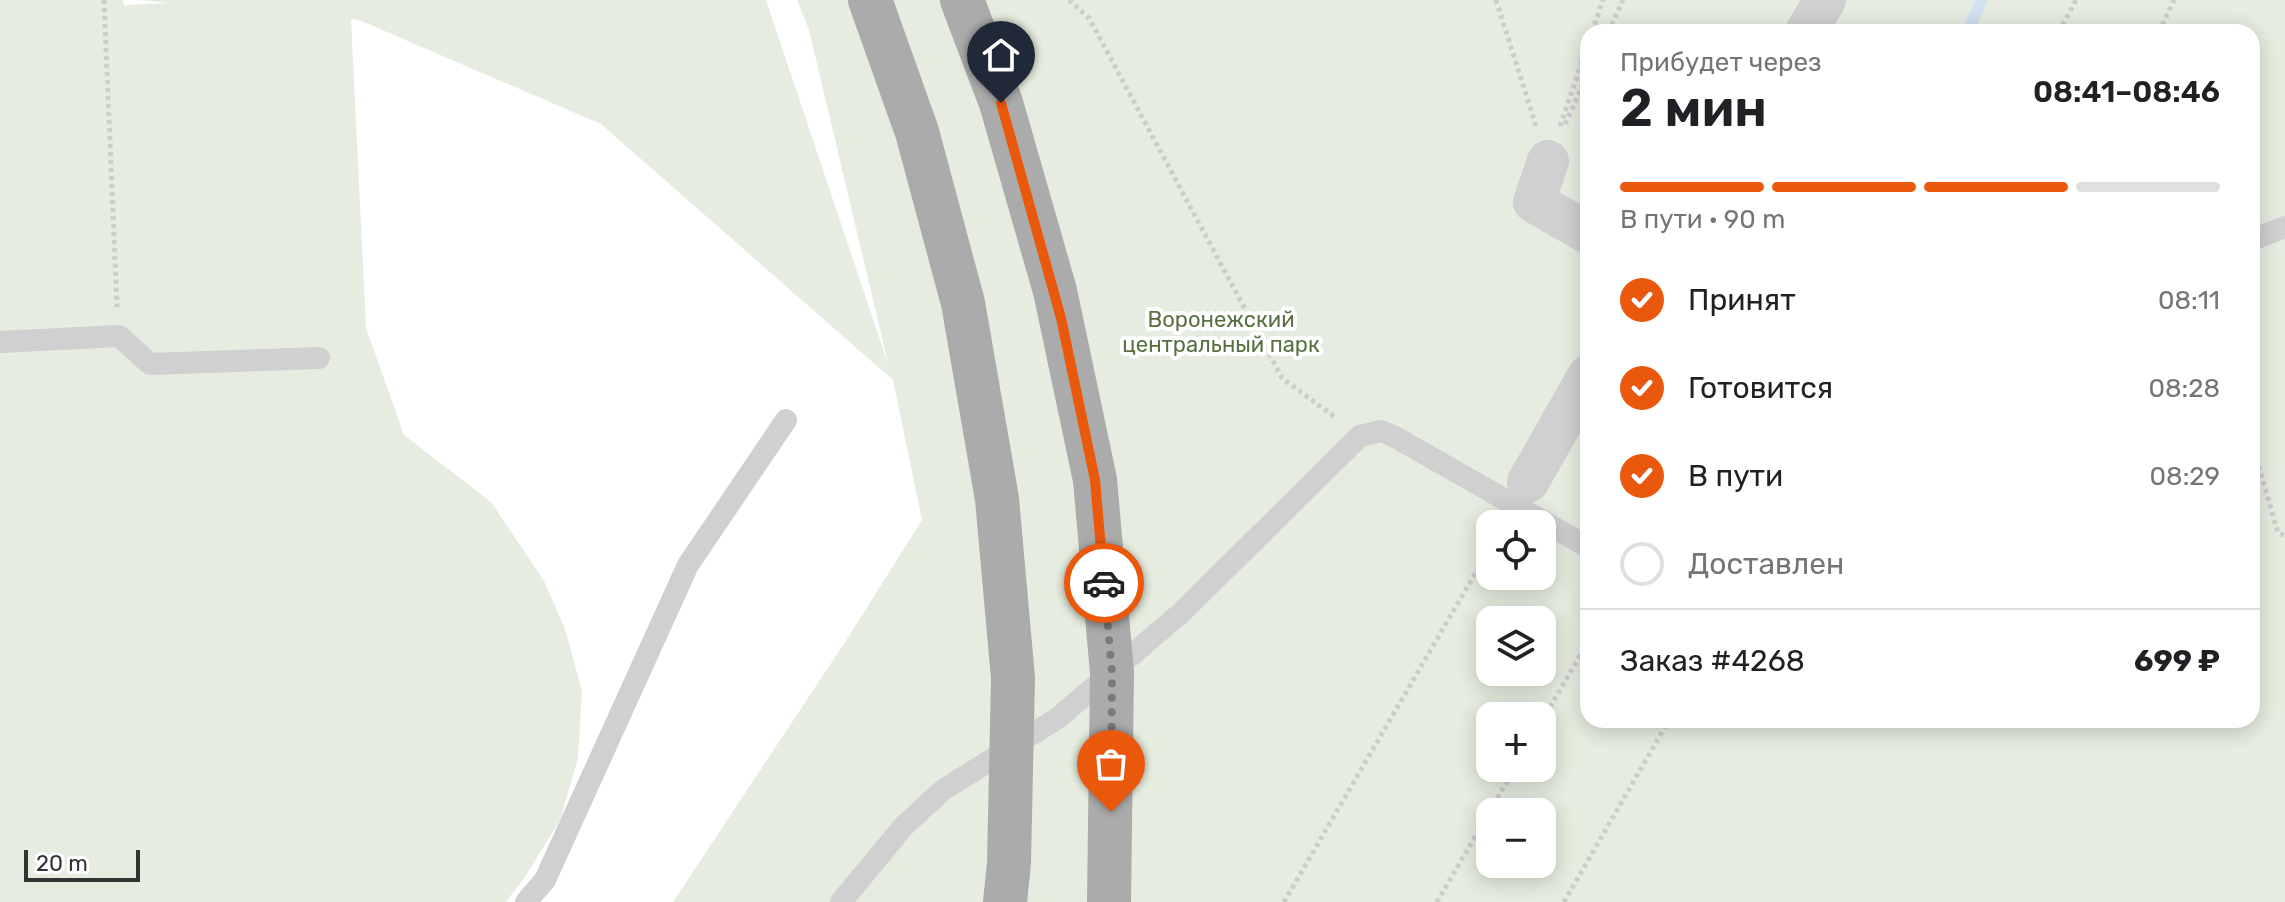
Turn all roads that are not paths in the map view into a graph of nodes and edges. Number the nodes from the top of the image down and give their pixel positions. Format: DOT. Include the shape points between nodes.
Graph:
graph roads {
  1 [pos="870,0"];
  2 [pos="962,0"];
  3 [pos="1825,0"];
  4 [pos="1811,24"];
  5 [pos="1548,161"];
  6 [pos="2285,227"];
  7 [pos="1580,228"];
  8 [pos="2260,237"];
  9 [pos="0,342"];
  10 [pos="319,358"];
  11 [pos="1580,390"];
  12 [pos="786,420"];
  13 [pos="1528,482"];
  14 [pos="1580,542"];
  15 [pos="526,902"];
  16 [pos="841,902"];
  17 [pos="1005,902"];
  18 [pos="1109,902"];
  1 -- 17 [label="main road, bridge" via="917,132 963,303 997,499 1013,678"];
  2 -- 18 [label="main road, bridge" via="1001,103 1055,291 1095,480 1112,673"];
  3 -- 4 [label="street"];
  5 -- 7 [label="street" via="1534,202"];
  6 -- 8 [label="lane"];
  9 -- 10 [label="lane" via="119,336 150,364"];
  11 -- 13 [label="street"];
  12 -- 15 [label="lane" via="688,565 545,880"];
  14 -- 16 [label="lane" via="1395,437 1381,431 1360,436 1182,612 1058,718 943,790 903,827"];
}
